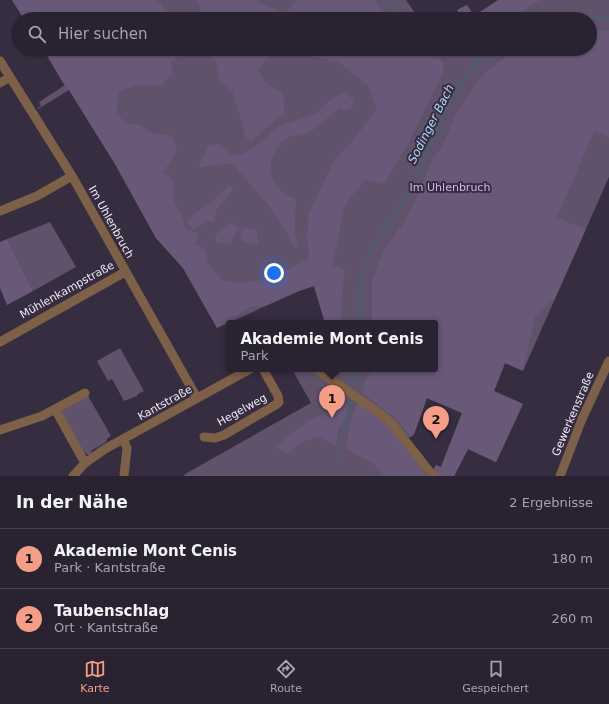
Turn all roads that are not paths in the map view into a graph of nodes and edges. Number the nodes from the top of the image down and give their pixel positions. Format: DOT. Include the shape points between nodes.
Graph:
graph roads {
  1 [pos="0,61"];
  2 [pos="10,77"];
  3 [pos="0,83"];
  4 [pos="72,176"];
  5 [pos="0,211"];
  6 [pos="125,272"];
  7 [pos="0,342"];
  8 [pos="609,361"];
  9 [pos="245,372"];
  10 [pos="265,372"];
  11 [pos="320,372"];
  12 [pos="84,393"];
  13 [pos="197,398"];
  14 [pos="54,410"];
  15 [pos="0,430"];
  16 [pos="204,438"];
  17 [pos="123,440"];
  18 [pos="85,463"];
  19 [pos="73,476"];
  20 [pos="124,476"];
  21 [pos="435,476"];
  22 [pos="560,476"];
  1 -- 2 [label="street, Im Uhlenbruch"];
  2 -- 3 [label="street"];
  2 -- 4 [label="street, Im Uhlenbruch"];
  4 -- 5 [label="street" via="37,196"];
  4 -- 6 [label="street, Im Uhlenbruch"];
  6 -- 7 [label="street, Mühlenkampstraße"];
  6 -- 13 [label="street, Im Uhlenbruch"];
  8 -- 22 [label="street, Gewerkenstraße" via="582,419"];
  9 -- 13 [label="street, Kantstraße"];
  10 -- 16 [label="street, Hegelweg" via="279,402 224,435"];
  11 -- 21 [label="street" via="382,415 402,434"];
  12 -- 14 [label="street"];
  13 -- 17 [label="street, Kantstraße"];
  14 -- 15 [label="street"];
  14 -- 18 [label="street"];
  17 -- 18 [label="street, Kantstraße"];
  17 -- 20 [label="street" via="127,448"];
  18 -- 19 [label="street, Kantstraße"];
}
